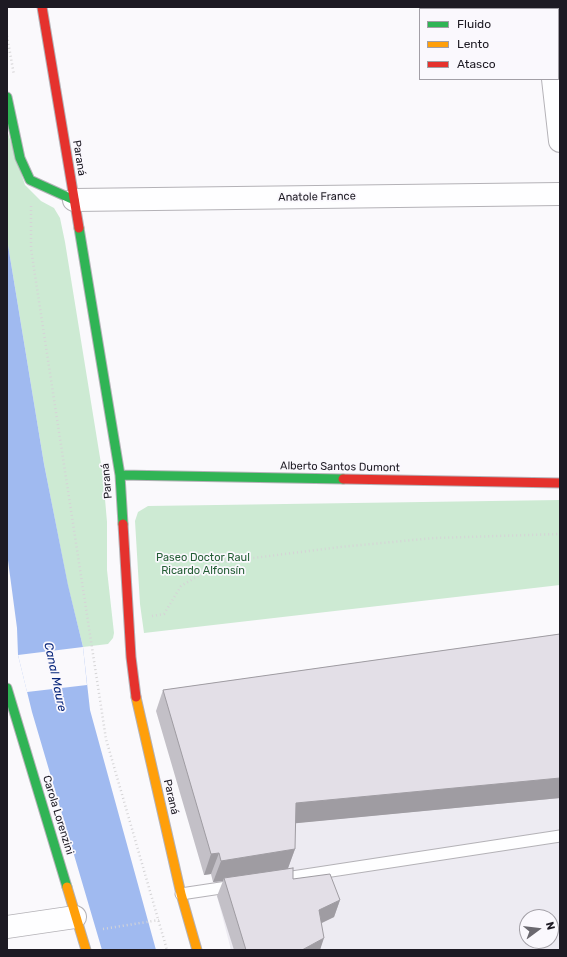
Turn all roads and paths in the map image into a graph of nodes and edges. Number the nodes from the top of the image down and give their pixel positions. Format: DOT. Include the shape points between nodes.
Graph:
graph roads {
  1 [pos="42,7"];
  2 [pos="7,36"];
  3 [pos="14,77"];
  4 [pos="553,80"];
  5 [pos="7,97"];
  6 [pos="560,141"];
  7 [pos="30,180"];
  8 [pos="560,194"];
  9 [pos="74,200"];
  10 [pos="120,475"];
  11 [pos="560,483"];
  12 [pos="560,534"];
  13 [pos="129,621"];
  14 [pos="7,688"];
  15 [pos="560,836"];
  16 [pos="268,881"];
  17 [pos="244,885"];
  18 [pos="181,894"];
  19 [pos="76,917"];
  20 [pos="148,922"];
  21 [pos="7,927"];
  22 [pos="96,930"];
  23 [pos="86,950"];
  24 [pos="168,950"];
  25 [pos="197,950"];
  1 -- 9 [label="street, Paraná"];
  2 -- 3 [label="path"];
  4 -- 6 [label="street"];
  5 -- 7 [label="street" via="20,158"];
  7 -- 9 [label="street"];
  7 -- 24 [label="path" via="31,249 106,739"];
  8 -- 9 [label="street, Anatole France"];
  9 -- 10 [label="street, Paraná"];
  10 -- 11 [label="street, Alberto Santos Dumont"];
  10 -- 13 [label="street, Paraná"];
  12 -- 13 [label="path" via="434,538 222,562 181,586 164,614"];
  13 -- 18 [label="street, Paraná" via="137,702"];
  14 -- 19 [label="street, Carola Lorenzini"];
  15 -- 16 [label="lane"];
  17 -- 18 [label="lane"];
  18 -- 25 [label="street, Paraná"];
  19 -- 21 [label="street"];
  19 -- 23 [label="street, Carola Lorenzini"];
  20 -- 22 [label="path"];
}
